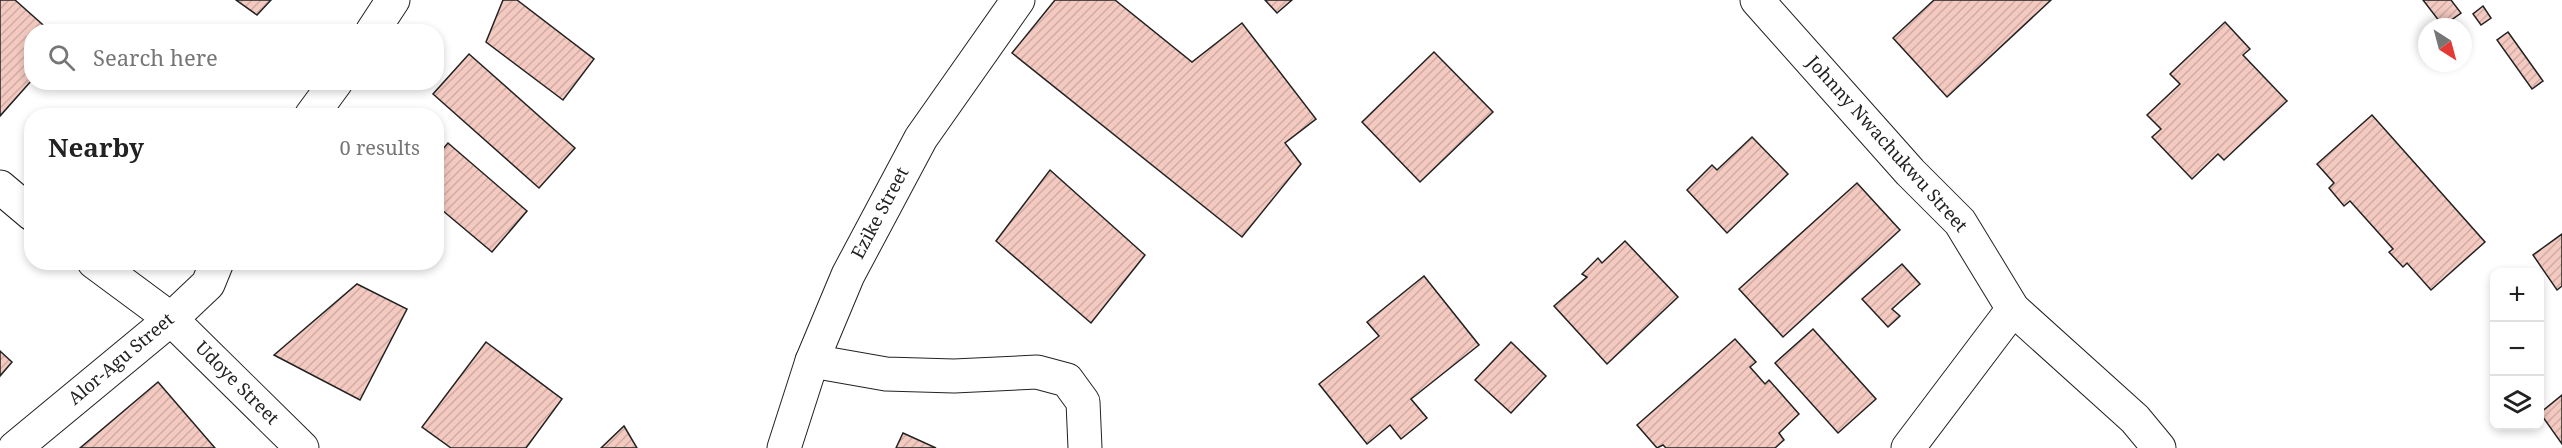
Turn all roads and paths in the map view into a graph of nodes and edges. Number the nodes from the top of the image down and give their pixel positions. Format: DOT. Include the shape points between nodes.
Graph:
graph roads {
  1 [pos="393,0"];
  2 [pos="1018,0"];
  3 [pos="1757,0"];
  4 [pos="377,24"];
  5 [pos="330,90"];
  6 [pos="317,108"];
  7 [pos="0,187"];
  8 [pos="24,207"];
  9 [pos="105,270"];
  10 [pos="214,270"];
  11 [pos="2013,309"];
  12 [pos="171,319"];
  13 [pos="812,361"];
  14 [pos="15,448"];
  15 [pos="302,448"];
  16 [pos="784,448"];
  17 [pos="1085,448"];
  18 [pos="1908,448"];
  19 [pos="2159,448"];
  1 -- 4 [label="street"];
  2 -- 13 [label="street, Ezike Street" via="921,138 848,275"];
  3 -- 11 [label="street, Johnny Nwachukwu Street" via="1910,172 1960,222"];
  5 -- 6 [label="street"];
  7 -- 8 [label="street"];
  9 -- 12 [label="street, Udoye Street"];
  10 -- 12 [label="street, Alor-Agu Street" via="208,284"];
  11 -- 18 [label="street"];
  11 -- 19 [label="street, Johnny Nwachukwu Street" via="2136,419"];
  12 -- 14 [label="street, Alor-Agu Street"];
  12 -- 15 [label="street, Udoye Street"];
  13 -- 16 [label="street, Ezike Street"];
  13 -- 17 [label="street" via="886,374 1037,372 1067,380 1083,402"];
}
